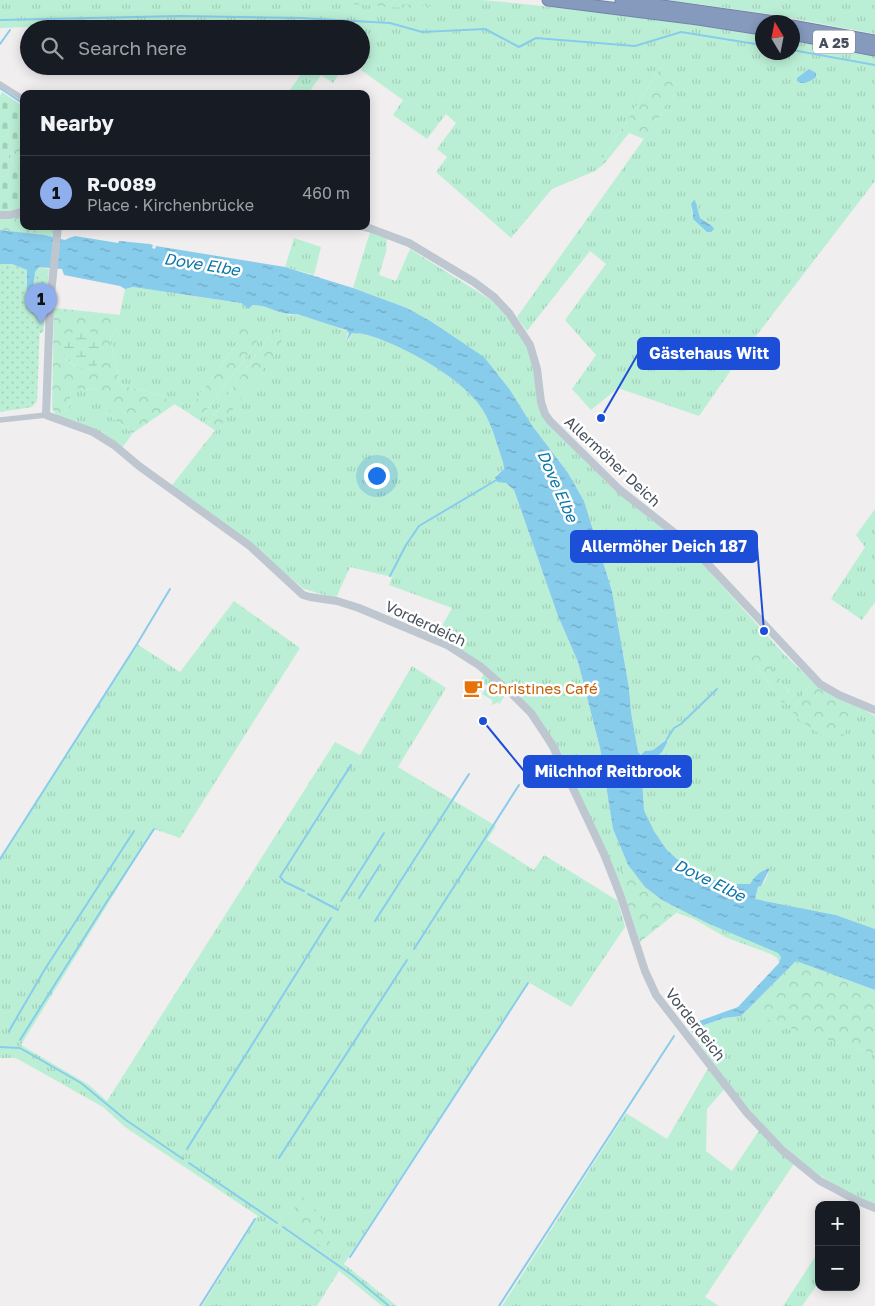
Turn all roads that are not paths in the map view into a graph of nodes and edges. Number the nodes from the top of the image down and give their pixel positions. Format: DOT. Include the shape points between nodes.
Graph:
graph roads {
  1 [pos="548,0"];
  2 [pos="621,0"];
  3 [pos="755,19"];
  4 [pos="800,27"];
  5 [pos="755,28"];
  6 [pos="800,36"];
  7 [pos="875,41"];
  8 [pos="875,50"];
  9 [pos="0,84"];
  10 [pos="20,96"];
  11 [pos="20,212"];
  12 [pos="0,215"];
  13 [pos="370,228"];
  14 [pos="58,230"];
  15 [pos="46,415"];
  16 [pos="0,420"];
  17 [pos="875,710"];
  18 [pos="875,1208"];
  1 -- 5 [label="highway"];
  2 -- 3 [label="highway"];
  4 -- 7 [label="highway, A 25"];
  6 -- 8 [label="highway, A 25"];
  9 -- 10 [label="street"];
  11 -- 12 [label="street"];
  13 -- 17 [label="street, Allermöher Deich" via="409,243 490,293 509,313 530,345 538,369 541,402 555,428 620,490 690,545 820,684"];
  14 -- 15 [label="street" via="48,338"];
  15 -- 16 [label="street, Vorderdeich"];
  15 -- 18 [label="street, Vorderdeich" via="97,434 114,444 139,466 250,546 303,595 359,608 442,643 480,666 512,694 539,722 553,746 614,879 656,995 731,1092 782,1150 820,1181"];
}
